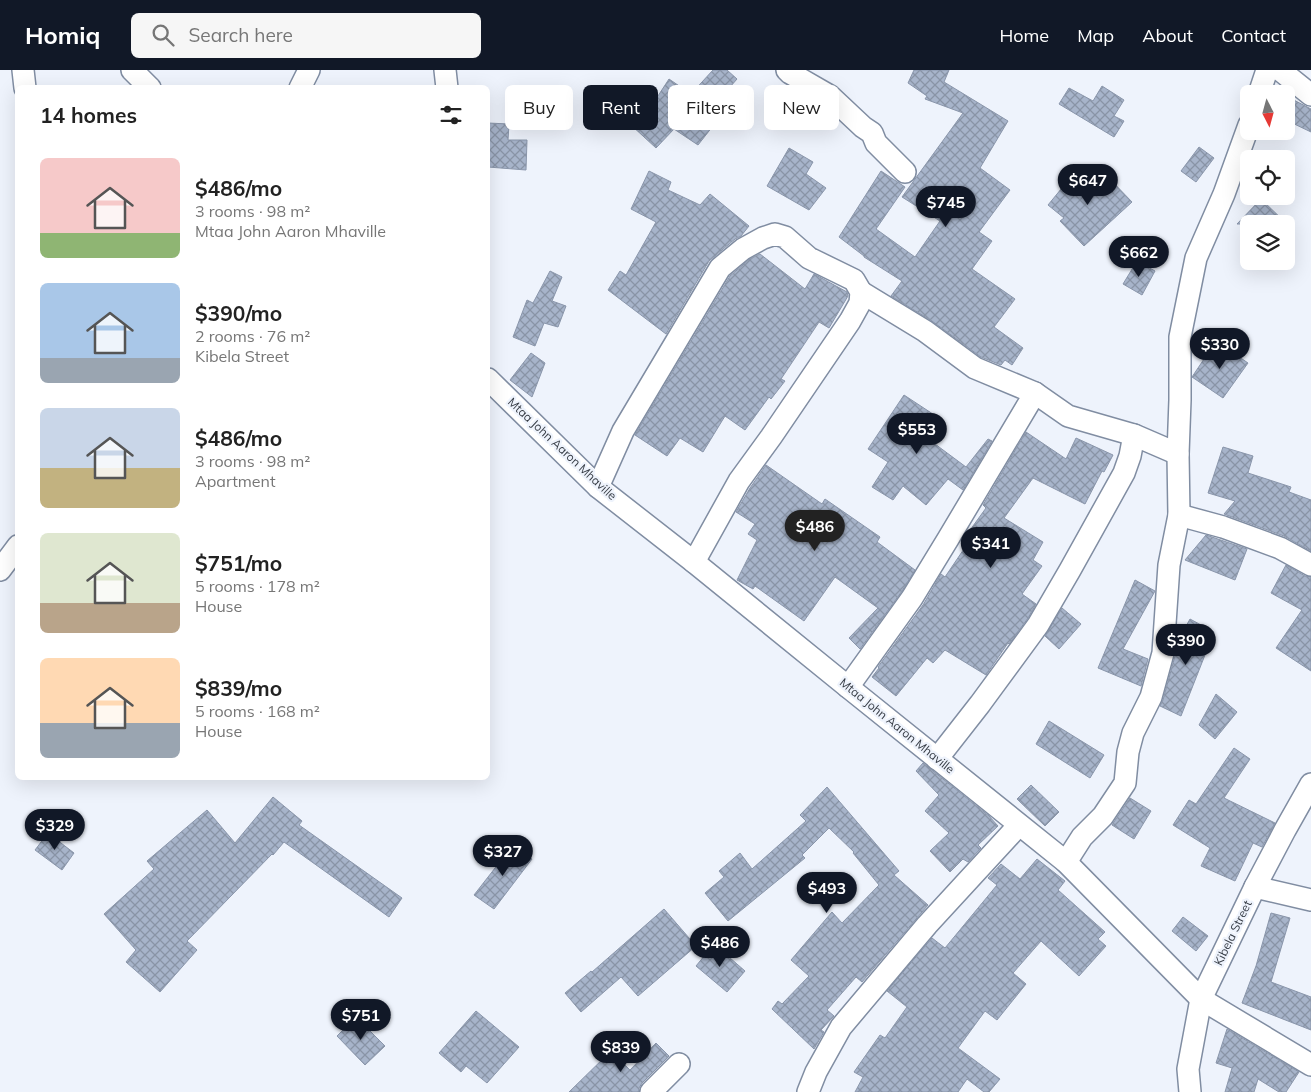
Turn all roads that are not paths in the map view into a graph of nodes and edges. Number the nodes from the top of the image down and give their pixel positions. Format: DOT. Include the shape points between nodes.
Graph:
graph roads {
  1 [pos="23,70"];
  2 [pos="132,70"];
  3 [pos="309,70"];
  4 [pos="445,70"];
  5 [pos="787,70"];
  6 [pos="1267,70"];
  7 [pos="1280,70"];
  8 [pos="24,85"];
  9 [pos="147,85"];
  10 [pos="302,85"];
  11 [pos="446,85"];
  12 [pos="1262,85"];
  13 [pos="1311,95"];
  14 [pos="1244,140"];
  15 [pos="905,172"];
  16 [pos="862,292"];
  17 [pos="490,381"];
  18 [pos="1034,392"];
  19 [pos="1134,436"];
  20 [pos="1178,454"];
  21 [pos="598,487"];
  22 [pos="1179,515"];
  23 [pos="15,550"];
  24 [pos="694,562"];
  25 [pos="1311,565"];
  26 [pos="0,570"];
  27 [pos="848,687"];
  28 [pos="938,759"];
  29 [pos="1311,784"];
  30 [pos="1019,825"];
  31 [pos="1066,862"];
  32 [pos="1255,886"];
  33 [pos="1311,900"];
  34 [pos="1201,999"];
  35 [pos="679,1064"];
  36 [pos="1311,1065"];
  37 [pos="651,1092"];
  38 [pos="808,1092"];
  39 [pos="1190,1092"];
  1 -- 8 [label="street"];
  2 -- 9 [label="street"];
  3 -- 10 [label="street"];
  4 -- 11 [label="street"];
  5 -- 15 [label="street" via="830,96 872,133 876,143"];
  6 -- 12 [label="street"];
  7 -- 13 [label="street"];
  14 -- 20 [label="street" via="1196,258 1180,337"];
  16 -- 18 [label="street" via="925,331 975,368"];
  16 -- 21 [label="street" via="854,280 809,258 785,237 768,236 743,250 720,268 623,431"];
  16 -- 24 [label="street" via="850,321 739,481"];
  17 -- 21 [label="street, Mtaa John Aaron Mhaville"];
  18 -- 19 [label="street" via="1068,416"];
  18 -- 27 [label="street" via="912,598"];
  19 -- 20 [label="street"];
  19 -- 28 [label="street" via="1124,473 1042,617"];
  20 -- 22 [label="street"];
  21 -- 24 [label="street, Mtaa John Aaron Mhaville"];
  22 -- 25 [label="street" via="1280,548"];
  22 -- 31 [label="street" via="1170,565 1163,653 1151,696 1132,733 1124,783 1103,816 1082,836"];
  23 -- 26 [label="street"];
  24 -- 27 [label="street, Mtaa John Aaron Mhaville"];
  27 -- 28 [label="street, Mtaa John Aaron Mhaville"];
  28 -- 30 [label="street, Mtaa John Aaron Mhaville"];
  29 -- 32 [label="street, Kibela Street"];
  30 -- 31 [label="street, Mtaa John Aaron Mhaville"];
  30 -- 38 [label="street" via="927,925 841,1027"];
  31 -- 34 [label="street, Mtaa John Aaron Mhaville"];
  32 -- 33 [label="street"];
  32 -- 34 [label="street, Kibela Street"];
  34 -- 36 [label="street, Mtaa John Aaron Mhaville"];
  34 -- 39 [label="street, Kibela Street" via="1188,1069"];
  35 -- 37 [label="street"];
}
